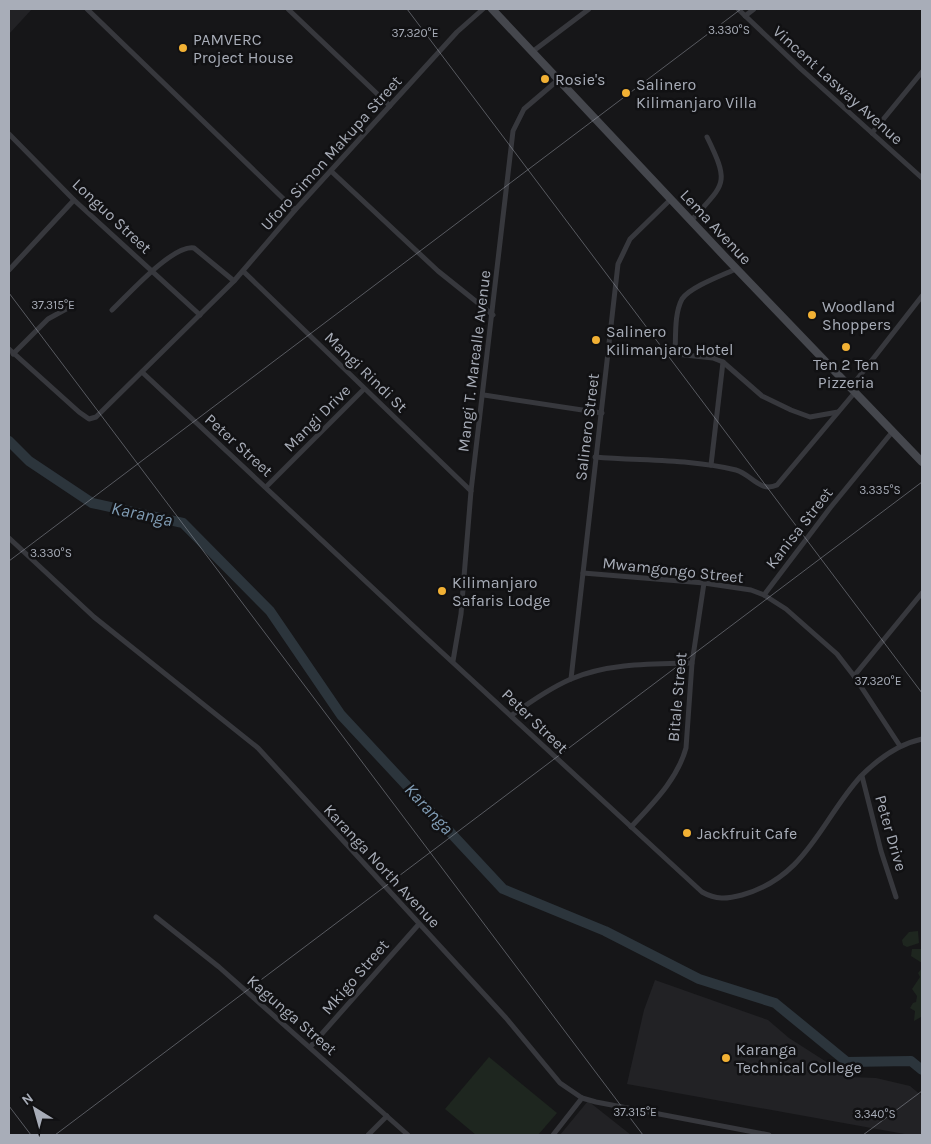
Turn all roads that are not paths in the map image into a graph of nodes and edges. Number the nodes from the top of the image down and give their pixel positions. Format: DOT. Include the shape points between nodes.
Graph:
graph roads {
  1 [pos="87,9"];
  2 [pos="288,9"];
  3 [pos="483,9"];
  4 [pos="492,9"];
  5 [pos="589,9"];
  6 [pos="738,9"];
  7 [pos="754,9"];
  8 [pos="745,16"];
  9 [pos="532,52"];
  10 [pos="922,72"];
  11 [pos="558,80"];
  12 [pos="390,106"];
  13 [pos="872,133"];
  14 [pos="9,134"];
  15 [pos="707,138"];
  16 [pos="331,170"];
  17 [pos="922,178"];
  18 [pos="671,198"];
  19 [pos="74,200"];
  20 [pos="295,210"];
  21 [pos="690,221"];
  22 [pos="736,269"];
  23 [pos="9,270"];
  24 [pos="153,271"];
  25 [pos="243,271"];
  26 [pos="234,281"];
  27 [pos="922,296"];
  28 [pos="68,308"];
  29 [pos="112,310"];
  30 [pos="200,315"];
  31 [pos="493,316"];
  32 [pos="610,347"];
  33 [pos="11,352"];
  34 [pos="675,353"];
  35 [pos="723,362"];
  36 [pos="142,372"];
  37 [pos="364,388"];
  38 [pos="853,389"];
  39 [pos="484,395"];
  40 [pos="838,412"];
  41 [pos="602,413"];
  42 [pos="893,431"];
  43 [pos="596,457"];
  44 [pos="922,462"];
  45 [pos="711,465"];
  46 [pos="266,487"];
  47 [pos="471,492"];
  48 [pos="9,538"];
  49 [pos="583,573"];
  50 [pos="704,583"];
  51 [pos="922,593"];
  52 [pos="764,595"];
  53 [pos="453,661"];
  54 [pos="692,663"];
  55 [pos="854,676"];
  56 [pos="571,679"];
  57 [pos="512,715"];
  58 [pos="922,739"];
  59 [pos="900,746"];
  60 [pos="862,776"];
  61 [pos="631,827"];
  62 [pos="896,897"];
  63 [pos="156,917"];
  64 [pos="419,924"];
  65 [pos="311,1046"];
  66 [pos="582,1098"];
  67 [pos="387,1116"];
  68 [pos="368,1135"];
  69 [pos="408,1135"];
  70 [pos="553,1135"];
  71 [pos="769,1135"];
  1 -- 20 [label="street"];
  2 -- 12 [label="street"];
  3 -- 12 [label="street, Uforo Simon Makupa Street" via="457,32"];
  4 -- 9 [label="main road, Lema Avenue"];
  5 -- 9 [label="street"];
  6 -- 8 [label="street, Vincent Lasway Avenue"];
  7 -- 8 [label="street"];
  8 -- 13 [label="street, Vincent Lasway Avenue"];
  9 -- 11 [label="main road, Lema Avenue"];
  10 -- 13 [label="street"];
  11 -- 18 [label="main road, Lema Avenue"];
  11 -- 31 [label="street, Mangi T. Marealle Avenue" via="524,109 513,131"];
  12 -- 16 [label="street, Uforo Simon Makupa Street"];
  13 -- 17 [label="street, Vincent Lasway Avenue"];
  14 -- 19 [label="street, Longuo Street"];
  15 -- 21 [label="street" via="719,164 722,181"];
  16 -- 20 [label="street, Uforo Simon Makupa Street"];
  16 -- 31 [label="street" via="438,271"];
  18 -- 21 [label="main road, Lema Avenue"];
  18 -- 32 [label="street, Salinero Street" via="624,246 614,282"];
  19 -- 23 [label="street"];
  19 -- 24 [label="street, Longuo Street"];
  20 -- 25 [label="street, Uforo Simon Makupa Street"];
  21 -- 22 [label="main road, Lema Avenue"];
  22 -- 34 [label="street" via="690,291 682,299"];
  22 -- 38 [label="main road, Lema Avenue"];
  24 -- 26 [label="street" via="178,251 190,248"];
  24 -- 29 [label="street"];
  24 -- 30 [label="street, Longuo Street"];
  25 -- 26 [label="street, Uforo Simon Makupa Street"];
  25 -- 37 [label="street, Mangi Rindi St"];
  26 -- 30 [label="street, Uforo Simon Makupa Street"];
  27 -- 38 [label="street"];
  28 -- 33 [label="street" via="48,319"];
  30 -- 36 [label="street, Uforo Simon Makupa Street"];
  31 -- 39 [label="street, Mangi T. Marealle Avenue"];
  32 -- 34 [label="street"];
  32 -- 41 [label="street, Salinero Street"];
  33 -- 36 [label="street, Uforo Simon Makupa Street" via="89,419 96,417"];
  34 -- 35 [label="street"];
  35 -- 40 [label="street" via="752,389 791,410 810,417"];
  35 -- 45 [label="street"];
  36 -- 46 [label="street, Peter Street"];
  37 -- 46 [label="street, Mangi Drive"];
  37 -- 47 [label="street, Mangi Rindi St"];
  38 -- 40 [label="street"];
  38 -- 42 [label="main road, Lema Avenue"];
  39 -- 41 [label="street"];
  39 -- 47 [label="street, Mangi T. Marealle Avenue"];
  40 -- 45 [label="street" via="772,488 761,486 742,471"];
  41 -- 43 [label="street, Salinero Street"];
  42 -- 44 [label="main road, Lema Avenue"];
  42 -- 52 [label="street, Kanisa Street"];
  43 -- 45 [label="street"];
  43 -- 49 [label="street, Salinero Street"];
  46 -- 53 [label="street, Peter Street"];
  47 -- 53 [label="street, Mangi T. Marealle Avenue" via="462,614"];
  48 -- 64 [label="street, Karanga North Avenue" via="94,617 258,748"];
  49 -- 50 [label="street, Mwamgongo Street"];
  49 -- 56 [label="street, Salinero Street"];
  50 -- 52 [label="street, Mwamgongo Street"];
  50 -- 54 [label="street, Bitale Street"];
  51 -- 55 [label="street"];
  52 -- 55 [label="street, Mwamgongo Street" via="786,608 814,633"];
  53 -- 57 [label="street, Peter Street"];
  54 -- 56 [label="street" via="627,666"];
  54 -- 61 [label="street, Bitale Street" via="688,733 682,761 670,783"];
  55 -- 59 [label="street, Mwamgongo Street"];
  56 -- 57 [label="street"];
  57 -- 61 [label="street, Peter Street"];
  58 -- 59 [label="street, Peter Street"];
  59 -- 60 [label="street, Peter Street"];
  60 -- 61 [label="street, Peter Street" via="799,862 776,880 753,892 728,898 713,898 702,892"];
  60 -- 62 [label="street, Peter Drive"];
  63 -- 65 [label="street, Kagunga Street" via="189,941"];
  64 -- 65 [label="street, Mkigo Street"];
  64 -- 66 [label="street, Karanga North Avenue" via="506,1018 560,1083"];
  65 -- 67 [label="street, Kagunga Street"];
  66 -- 70 [label="street"];
  66 -- 71 [label="street, Karanga North Avenue"];
  67 -- 68 [label="street"];
  67 -- 69 [label="street, Kagunga Street"];
}
